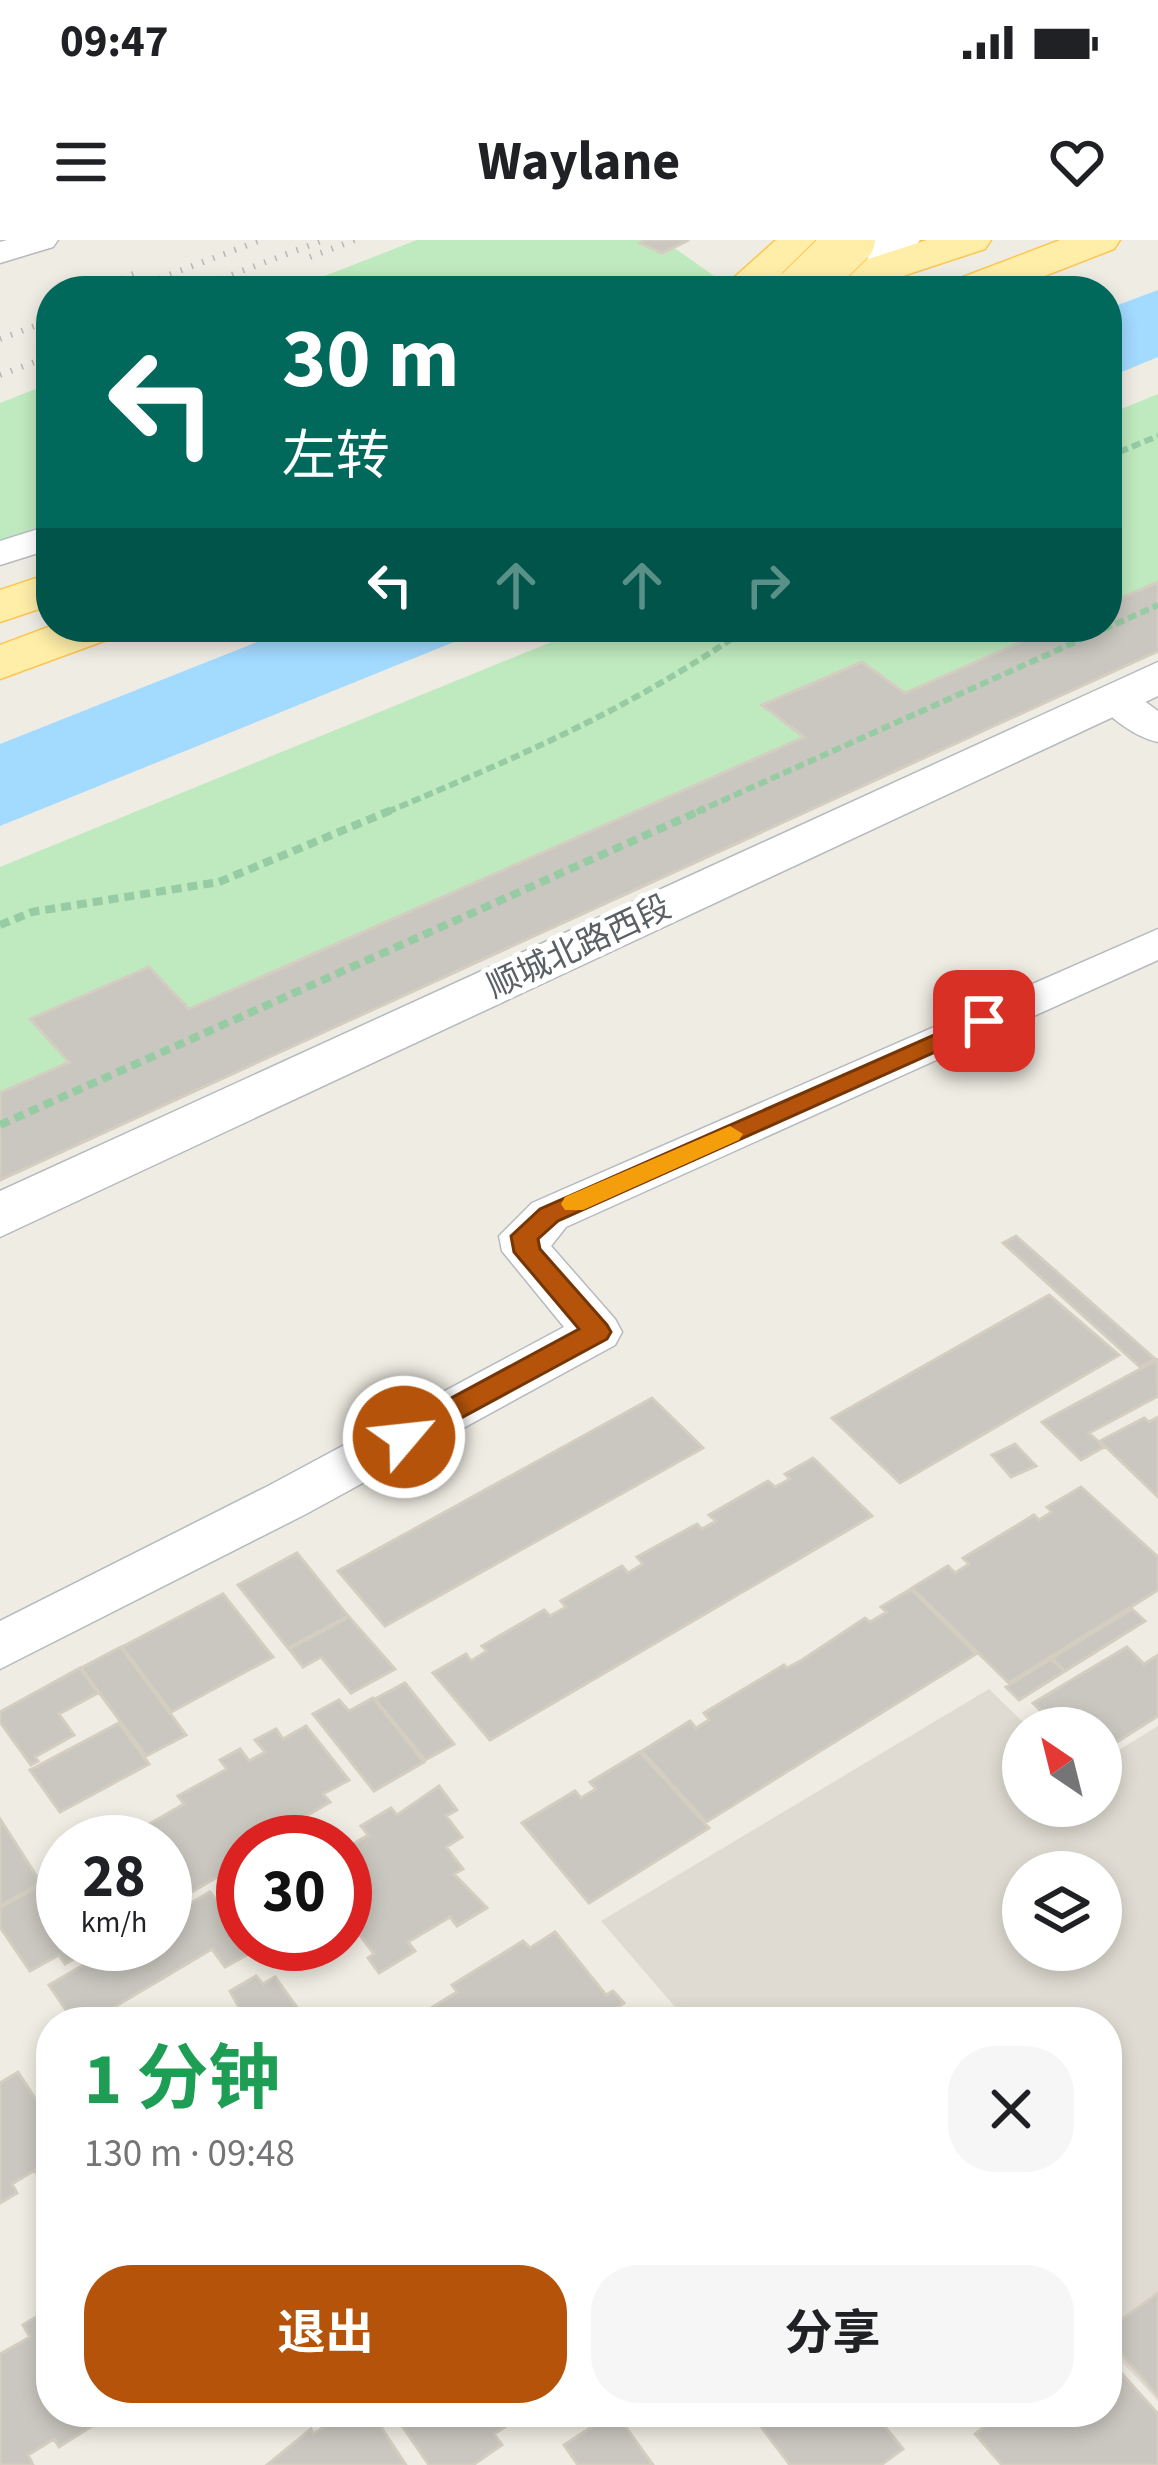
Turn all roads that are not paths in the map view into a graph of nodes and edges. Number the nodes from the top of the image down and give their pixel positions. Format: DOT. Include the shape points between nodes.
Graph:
graph roads {
  1 [pos="40,240"];
  2 [pos="800,240"];
  3 [pos="851,240"];
  4 [pos="903,240"];
  5 [pos="970,240"];
  6 [pos="1099,240"];
  7 [pos="0,254"];
  8 [pos="763,276"];
  9 [pos="790,276"];
  10 [pos="814,276"];
  11 [pos="859,276"];
  12 [pos="1005,276"];
  13 [pos="36,541"];
  14 [pos="0,554"];
  15 [pos="36,562"];
  16 [pos="0,575"];
  17 [pos="36,594"];
  18 [pos="0,607"];
  19 [pos="36,627"];
  20 [pos="0,640"];
  21 [pos="55,642"];
  22 [pos="0,663"];
  23 [pos="1136,688"];
  24 [pos="1158,730"];
  25 [pos="1158,943"];
  26 [pos="0,1216"];
  27 [pos="0,1647"];
  1 -- 7 [label="street"];
  2 -- 8 [label="main road"];
  3 -- 10 [label="main road, bridge"];
  4 -- 9 [label="street"];
  5 -- 11 [label="main road"];
  6 -- 12 [label="main road"];
  13 -- 14 [label="street"];
  15 -- 16 [label="main road"];
  17 -- 18 [label="main road"];
  19 -- 20 [label="main road"];
  21 -- 22 [label="main road"];
  23 -- 24 [label="street"];
  23 -- 26 [label="street, 顺城北路西段"];
  25 -- 27 [label="street" via="549,1215 524,1236 527,1252 597,1332"];
}
